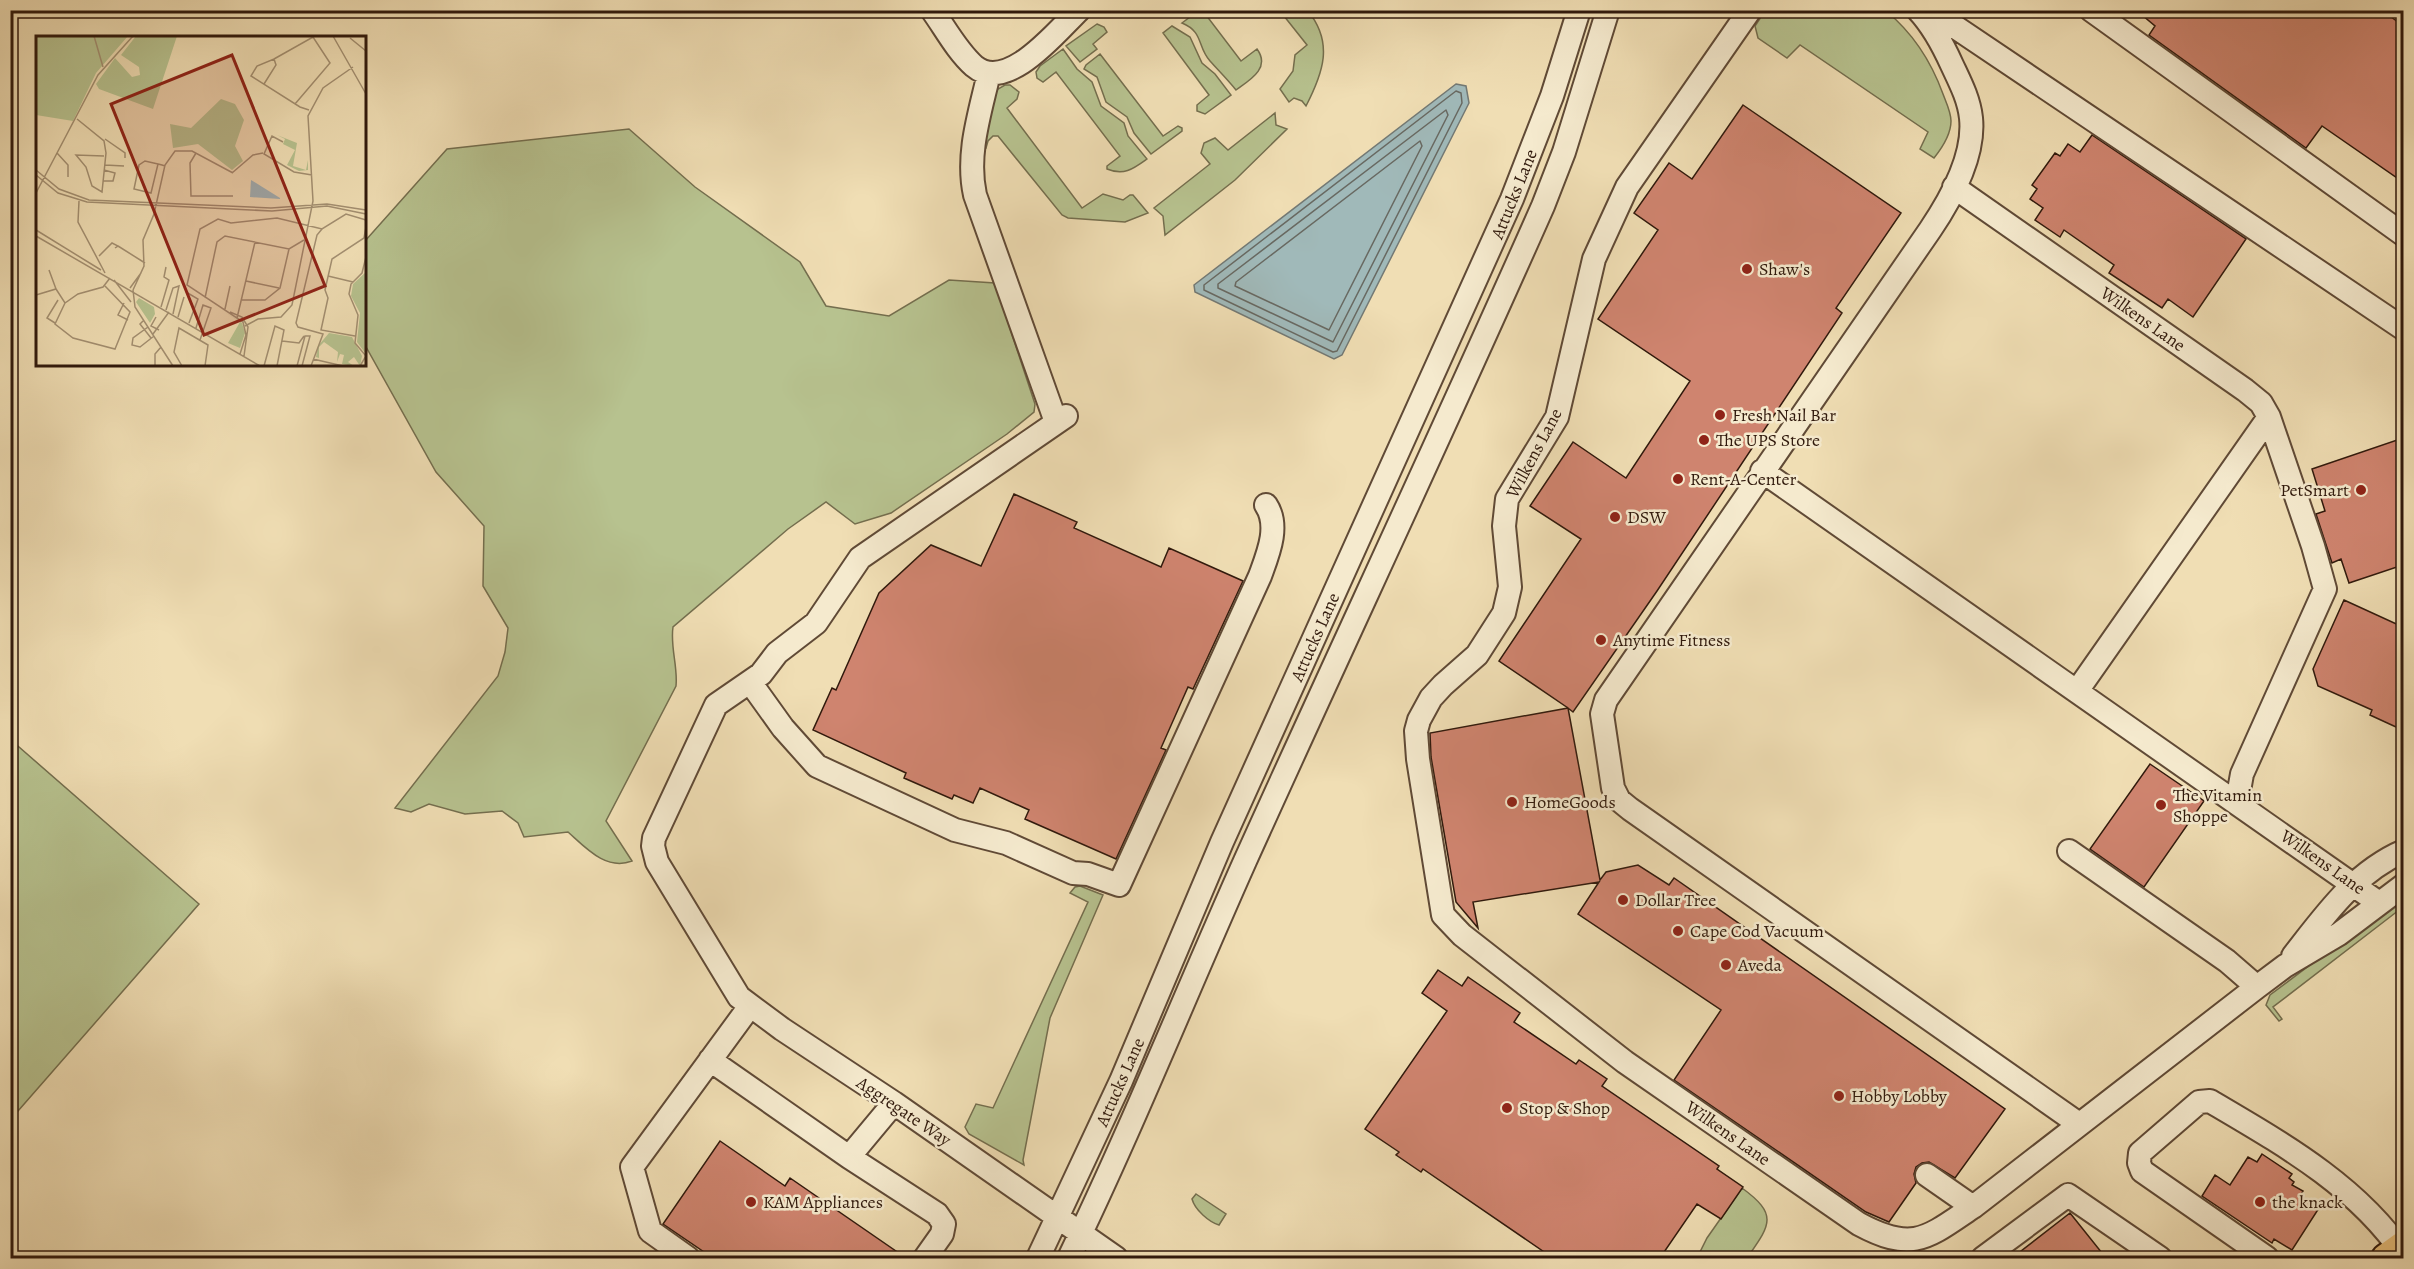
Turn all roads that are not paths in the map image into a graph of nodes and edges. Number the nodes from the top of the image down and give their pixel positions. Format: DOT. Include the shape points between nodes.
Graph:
graph roads {
  1 [pos="932,10"];
  2 [pos="1079,10"];
  3 [pos="1579,10"];
  4 [pos="1608,10"];
  5 [pos="1750,10"];
  6 [pos="1918,10"];
  7 [pos="1930,10"];
  8 [pos="2091,10"];
  9 [pos="988,73"];
  10 [pos="1954,187"];
  11 [pos="2403,235"];
  12 [pos="2403,329"];
  13 [pos="2269,417"];
  14 [pos="1762,471"];
  15 [pos="1266,505"];
  16 [pos="750,682"];
  17 [pos="2077,691"];
  18 [pos="2237,802"];
  19 [pos="2069,851"];
  20 [pos="2403,851"];
  21 [pos="2354,883"];
  22 [pos="2403,885"];
  23 [pos="2379,903"];
  24 [pos="2285,966"];
  25 [pos="2257,987"];
  26 [pos="750,1006"];
  27 [pos="710,1060"];
  28 [pos="894,1103"];
  29 [pos="2079,1124"];
  30 [pos="849,1157"];
  31 [pos="1927,1175"];
  32 [pos="1973,1207"];
  33 [pos="1058,1216"];
  34 [pos="1081,1233"];
  35 [pos="2398,1252"];
  36 [pos="688,1258"];
  37 [pos="925,1258"];
  38 [pos="1038,1258"];
  39 [pos="1069,1258"];
  40 [pos="1116,1258"];
  41 [pos="1983,1258"];
  42 [pos="2160,1258"];
  43 [pos="2267,1258"];
  1 -- 9 [label="street" via="973,65"];
  2 -- 9 [label="street" via="1014,68"];
  3 -- 33 [label="street, Attucks Lane" via="1552,96 1499,231"];
  4 -- 34 [label="street, Attucks Lane" via="1543,206 1222,911"];
  5 -- 32 [label="street, Wilkens Lane" via="1627,187 1603,238 1594,259 1557,417 1508,499 1504,526 1510,588 1504,613 1477,655 1431,698 1419,720 1418,759 1443,915 1462,935 1625,1062 1859,1224 1890,1239 1911,1240 1933,1234"];
  6 -- 10 [label="street" via="1941,43 1968,104 1969,147"];
  7 -- 12 [label="street"];
  8 -- 11 [label="street"];
  9 -- 16 [label="street" via="971,174 983,216 1061,419 860,558 816,623 777,653"];
  10 -- 13 [label="street, Wilkens Lane" via="2245,390 2261,403"];
  10 -- 14 [label="street" via="1937,220"];
  13 -- 17 [label="street"];
  13 -- 18 [label="street, Wilkens Lane" via="2325,590 2242,774"];
  14 -- 17 [label="street, Wilkens Lane"];
  14 -- 29 [label="street" via="1606,700 1602,714 1613,788 1630,809"];
  15 -- 16 [label="street" via="1273,521 1264,566 1119,885 1073,873 1006,843 955,830 817,766"];
  16 -- 26 [label="street, Aggregate Way" via="713,710 653,846 657,862 722,971"];
  17 -- 18 [label="street, Wilkens Lane"];
  18 -- 21 [label="street, Wilkens Lane"];
  19 -- 25 [label="street"];
  20 -- 21 [label="street" via="2374,866"];
  21 -- 23 [label="street, Wilkens Lane"];
  21 -- 24 [label="street"];
  22 -- 23 [label="street"];
  23 -- 24 [label="street" via="2339,934"];
  24 -- 25 [label="street, Wilkens Lane"];
  25 -- 29 [label="street, Wilkens Lane"];
  26 -- 27 [label="street"];
  26 -- 28 [label="street, Aggregate Way"];
  27 -- 30 [label="street"];
  27 -- 36 [label="street" via="632,1167 651,1231"];
  28 -- 30 [label="street"];
  28 -- 33 [label="street, Aggregate Way"];
  29 -- 32 [label="street, Wilkens Lane"];
  30 -- 37 [label="street" via="937,1214 944,1224 942,1234"];
  31 -- 32 [label="street"];
  33 -- 34 [label="street, Aggregate Way"];
  33 -- 38 [label="street, Attucks Lane"];
  34 -- 39 [label="street, Attucks Lane"];
  34 -- 40 [label="street, Aggregate Way"];
  35 -- 43 [label="street" via="2374,1220 2301,1155 2210,1101 2199,1102 2140,1153 2142,1171"];
  41 -- 42 [label="street" via="2068,1195"];
}
